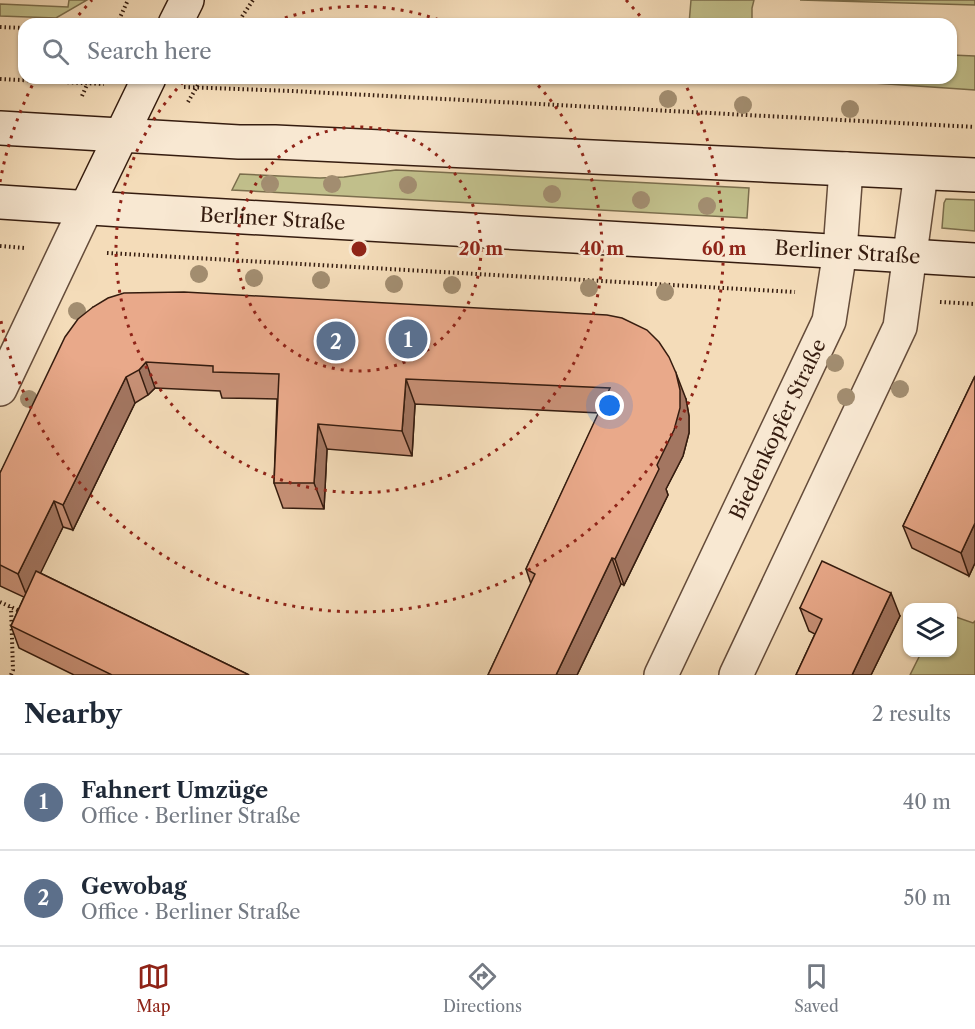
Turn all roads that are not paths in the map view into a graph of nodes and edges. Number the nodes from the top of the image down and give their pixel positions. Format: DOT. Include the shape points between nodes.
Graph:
graph roads {
  1 [pos="187,0"];
  2 [pos="178,18"];
  3 [pos="146,84"];
  4 [pos="0,128"];
  5 [pos="122,135"];
  6 [pos="846,169"];
  7 [pos="921,173"];
  8 [pos="975,175"];
  9 [pos="0,202"];
  10 [pos="86,208"];
  11 [pos="840,251"];
  12 [pos="909,257"];
  13 [pos="975,260"];
  14 [pos="0,389"];
  15 [pos="661,675"];
  16 [pos="736,675"];
  1 -- 2 [label="main road"];
  3 -- 5 [label="main road"];
  4 -- 5 [label="main road"];
  5 -- 6 [label="main road"];
  5 -- 10 [label="main road"];
  6 -- 7 [label="main road"];
  6 -- 11 [label="main road, Biedenkopfer Straße"];
  7 -- 8 [label="main road"];
  7 -- 12 [label="main road"];
  9 -- 10 [label="main road, Berliner Straße"];
  10 -- 11 [label="main road, Berliner Straße"];
  10 -- 14 [label="main road"];
  11 -- 12 [label="main road, Berliner Straße"];
  11 -- 15 [label="main road, Biedenkopfer Straße" via="828,321"];
  12 -- 13 [label="main road, Berliner Straße"];
  12 -- 16 [label="main road" via="900,327"];
}
